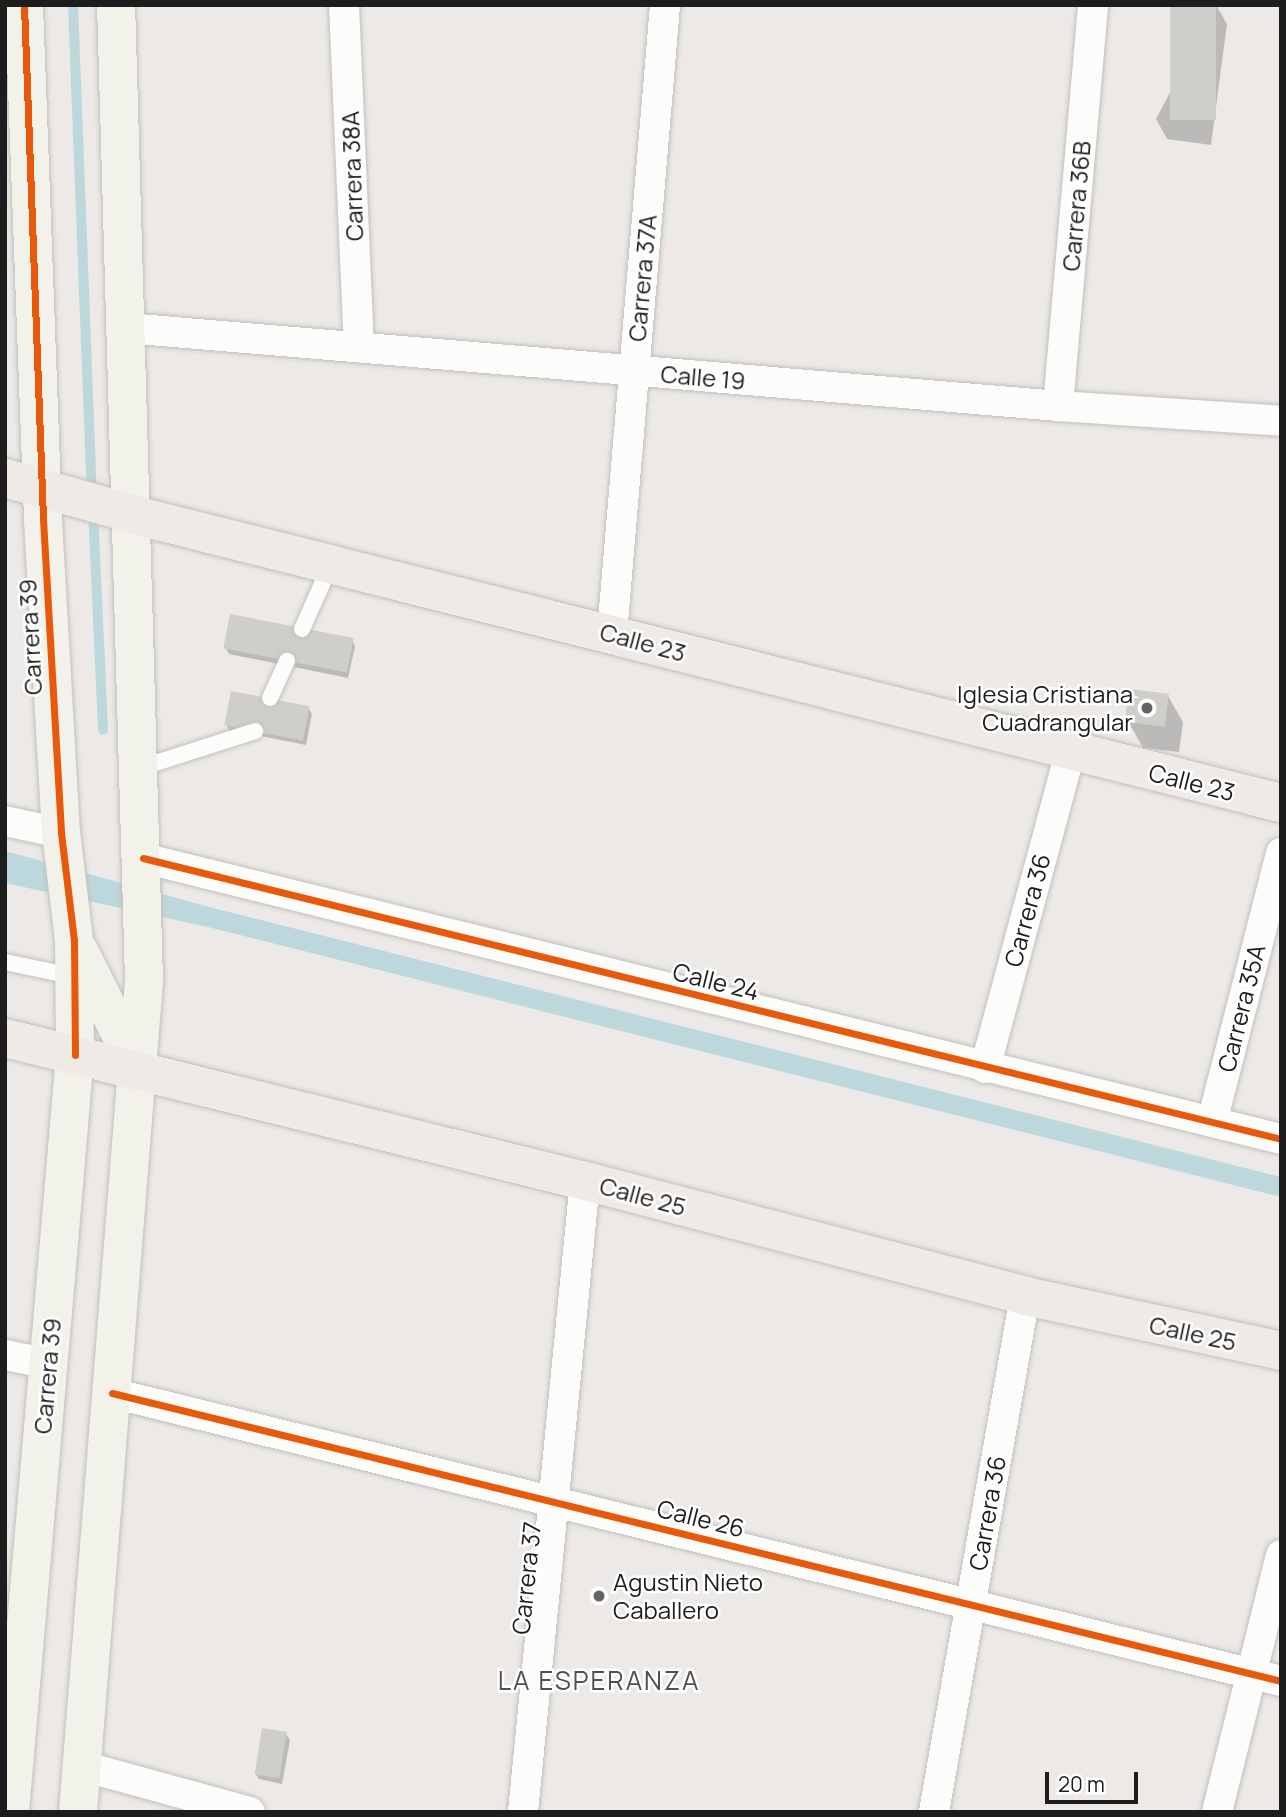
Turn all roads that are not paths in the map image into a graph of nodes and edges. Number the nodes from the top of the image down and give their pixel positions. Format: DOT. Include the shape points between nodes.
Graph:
graph roads {
  1 [pos="24,5"];
  2 [pos="116,5"];
  3 [pos="344,5"];
  4 [pos="665,5"];
  5 [pos="1093,5"];
  6 [pos="126,328"];
  7 [pos="359,347"];
  8 [pos="634,372"];
  9 [pos="1058,406"];
  10 [pos="1281,421"];
  11 [pos="5,478"];
  12 [pos="49,490"];
  13 [pos="118,509"];
  14 [pos="331,564"];
  15 [pos="302,628"];
  16 [pos="612,634"];
  17 [pos="287,661"];
  18 [pos="270,698"];
  19 [pos="255,731"];
  20 [pos="1070,752"];
  21 [pos="140,768"];
  22 [pos="1281,803"];
  23 [pos="5,821"];
  24 [pos="64,846"];
  25 [pos="1281,853"];
  26 [pos="143,866"];
  27 [pos="5,961"];
  28 [pos="82,968"];
  29 [pos="5,1038"];
  30 [pos="75,1055"];
  31 [pos="985,1068"];
  32 [pos="139,1071"];
  33 [pos="1212,1122"];
  34 [pos="1281,1139"];
  35 [pos="585,1181"];
  36 [pos="1025,1296"];
  37 [pos="1281,1352"];
  38 [pos="5,1355"];
  39 [pos="49,1364"];
  40 [pos="112,1393"];
  41 [pos="553,1501"];
  42 [pos="1281,1555"];
  43 [pos="970,1605"];
  44 [pos="1251,1674"];
  45 [pos="1281,1681"];
  46 [pos="10,1758"];
  47 [pos="82,1766"];
  48 [pos="10,1812"];
  49 [pos="78,1812"];
  50 [pos="250,1812"];
  51 [pos="523,1812"];
  52 [pos="934,1812"];
  53 [pos="1217,1812"];
  1 -- 12 [label="main road, Carrera 39"];
  2 -- 6 [label="main road"];
  3 -- 7 [label="street, Carrera 38A"];
  4 -- 8 [label="street, Carrera 37A"];
  5 -- 9 [label="street, Carrera 36B"];
  6 -- 7 [label="street, Calle 19"];
  6 -- 13 [label="main road"];
  7 -- 8 [label="street, Calle 19"];
  8 -- 9 [label="street, Calle 19"];
  8 -- 16 [label="street, Carrera 37A"];
  9 -- 10 [label="street, Calle 19"];
  11 -- 12 [label="main road, Calle 23"];
  12 -- 13 [label="main road, Calle 23"];
  12 -- 24 [label="main road, Carrera 39"];
  13 -- 14 [label="main road, Calle 23"];
  13 -- 21 [label="main road"];
  14 -- 15 [label="lane"];
  14 -- 16 [label="main road, Calle 23"];
  16 -- 20 [label="main road, Calle 23"];
  17 -- 18 [label="lane"];
  19 -- 21 [label="lane"];
  20 -- 22 [label="main road, Calle 23"];
  20 -- 31 [label="street, Carrera 36"];
  21 -- 26 [label="main road"];
  23 -- 24 [label="street"];
  24 -- 28 [label="main road, Carrera 39"];
  25 -- 33 [label="street, Carrera 35A"];
  26 -- 31 [label="street, Calle 24"];
  26 -- 32 [label="main road"];
  27 -- 28 [label="lane"];
  28 -- 30 [label="main road, Carrera 39"];
  28 -- 32 [label="main road, Carrera 39"];
  29 -- 30 [label="main road, Calle 25"];
  30 -- 32 [label="main road, Calle 25"];
  30 -- 39 [label="main road, Carrera 39"];
  31 -- 33 [label="street, Calle 24"];
  32 -- 35 [label="main road, Calle 25"];
  32 -- 40 [label="main road"];
  33 -- 34 [label="street, Calle 24"];
  35 -- 36 [label="main road, Calle 25"];
  35 -- 41 [label="street, Carrera 37"];
  36 -- 37 [label="main road, Calle 25"];
  36 -- 43 [label="street, Carrera 36"];
  38 -- 39 [label="street"];
  39 -- 46 [label="main road, Carrera 39"];
  40 -- 41 [label="street, Calle 26"];
  40 -- 47 [label="main road"];
  41 -- 43 [label="street, Calle 26"];
  41 -- 51 [label="street, Carrera 37"];
  42 -- 44 [label="street"];
  43 -- 44 [label="street, Calle 26"];
  43 -- 52 [label="street, Carrera 36"];
  44 -- 45 [label="street, Calle 26"];
  44 -- 53 [label="street"];
  46 -- 48 [label="main road, Carrera 39"];
  47 -- 49 [label="main road"];
  47 -- 50 [label="street"];
}
